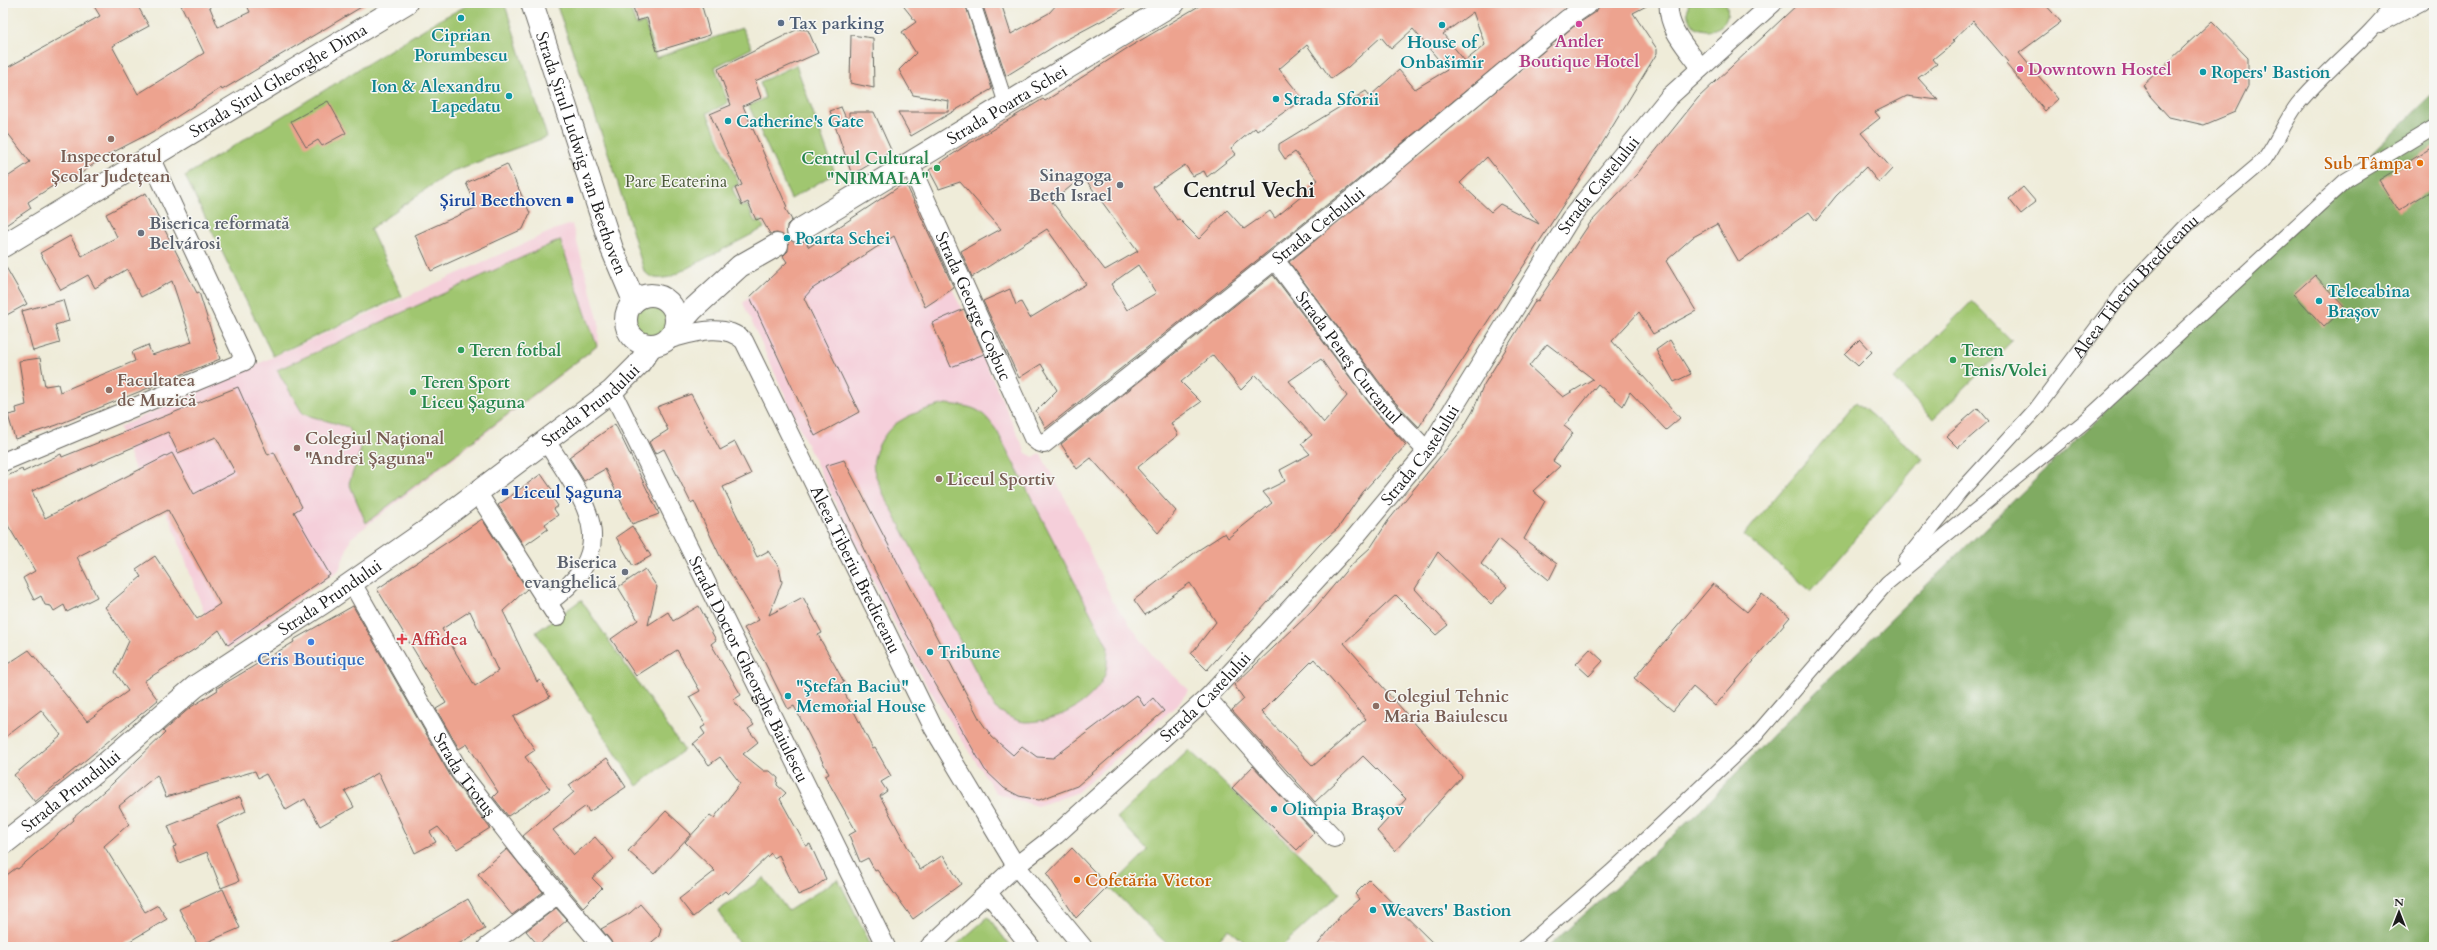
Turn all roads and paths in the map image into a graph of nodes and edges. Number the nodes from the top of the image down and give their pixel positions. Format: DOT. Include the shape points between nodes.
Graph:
graph roads {
  1 [pos="406,3"];
  2 [pos="532,3"];
  3 [pos="973,3"];
  4 [pos="1174,3"];
  5 [pos="1590,3"];
  6 [pos="1669,3"];
  7 [pos="2394,3"];
  8 [pos="2422,3"];
  9 [pos="1767,5"];
  10 [pos="2378,26"];
  11 [pos="1701,68"];
  12 [pos="1006,104"];
  13 [pos="2434,127"];
  14 [pos="150,157"];
  15 [pos="909,162"];
  16 [pos="798,230"];
  17 [pos="777,245"];
  18 [pos="3,246"];
  19 [pos="1275,260"];
  20 [pos="634,301"];
  21 [pos="664,338"];
  22 [pos="612,391"];
  23 [pos="546,441"];
  24 [pos="1044,444"];
  25 [pos="1427,451"];
  26 [pos="3,462"];
  27 [pos="477,492"];
  28 [pos="352,583"];
  29 [pos="1887,583"];
  30 [pos="1207,698"];
  31 [pos="1334,838"];
  32 [pos="3,844"];
  33 [pos="1019,869"];
  34 [pos="988,893"];
  35 [pos="558,894"];
  36 [pos="487,947"];
  37 [pos="603,947"];
  38 [pos="886,947"];
  39 [pos="929,947"];
  40 [pos="1032,947"];
  41 [pos="1083,947"];
  42 [pos="1525,947"];
  1 -- 14 [label="street, Strada Șirul Gheorghe Dima"];
  2 -- 20 [label="street, Strada Șirul Ludwig van Beethoven" via="609,241"];
  3 -- 12 [label="street"];
  4 -- 12 [label="street, Strada Poarta Schei"];
  5 -- 19 [label="street, Strada Cerbului" via="1567,19"];
  6 -- 11 [label="street" via="1668,11 1672,26"];
  7 -- 10 [label="street, Aleea Tiberiu Brediceanu"];
  8 -- 10 [label="street"];
  9 -- 11 [label="street, Strada Castelului"];
  10 -- 29 [label="street, Aleea Tiberiu Brediceanu" via="2319,80 2296,107 2275,147 2264,160 2186,226 2125,290 2036,408 1962,490"];
  11 -- 25 [label="street, Strada Castelului" via="1669,97 1570,219"];
  12 -- 15 [label="street, Strada Poarta Schei"];
  13 -- 29 [label="street" via="2346,180 2084,422"];
  14 -- 18 [label="street, Strada Șirul Gheorghe Dima"];
  14 -- 26 [label="street" via="245,361"];
  15 -- 16 [label="street, Strada Poarta Schei"];
  15 -- 24 [label="street, Strada George Coșbuc" via="1033,438"];
  17 -- 21 [label="street" via="737,268"];
  19 -- 24 [label="street, Strada Cerbului"];
  19 -- 25 [label="street, Strada Peneș Curcanul" via="1384,406"];
  20 -- 21 [label="street" via="626,316 630,333 643,344"];
  20 -- 21 [label="street" via="650,294 666,299 676,313"];
  21 -- 22 [label="street, Strada Prundului"];
  21 -- 33 [label="street, Aleea Tiberiu Brediceanu" via="722,330 739,336 744,341 934,729"];
  22 -- 23 [label="street, Strada Prundului"];
  22 -- 38 [label="street, Strada Doctor Gheorghe Baiulescu"];
  23 -- 27 [label="street, Strada Prundului"];
  23 -- 27 [label="street" via="583,499 593,528 593,546 585,564 552,610"];
  25 -- 30 [label="street, Strada Castelului" via="1347,547"];
  27 -- 28 [label="street, Strada Prundului"];
  28 -- 32 [label="street, Strada Prundului" via="196,686 104,765"];
  28 -- 35 [label="street, Strada Trotuș" via="460,772"];
  29 -- 42 [label="street" via="1756,735 1612,872"];
  30 -- 31 [label="street"];
  30 -- 33 [label="street, Strada Castelului"];
  33 -- 34 [label="street, Strada Castelului"];
  33 -- 41 [label="street, Aleea Tiberiu Brediceanu"];
  34 -- 39 [label="street, Strada Castelului"];
  34 -- 40 [label="street"];
  35 -- 36 [label="street"];
  35 -- 37 [label="street, Strada Trotuș"];
}
